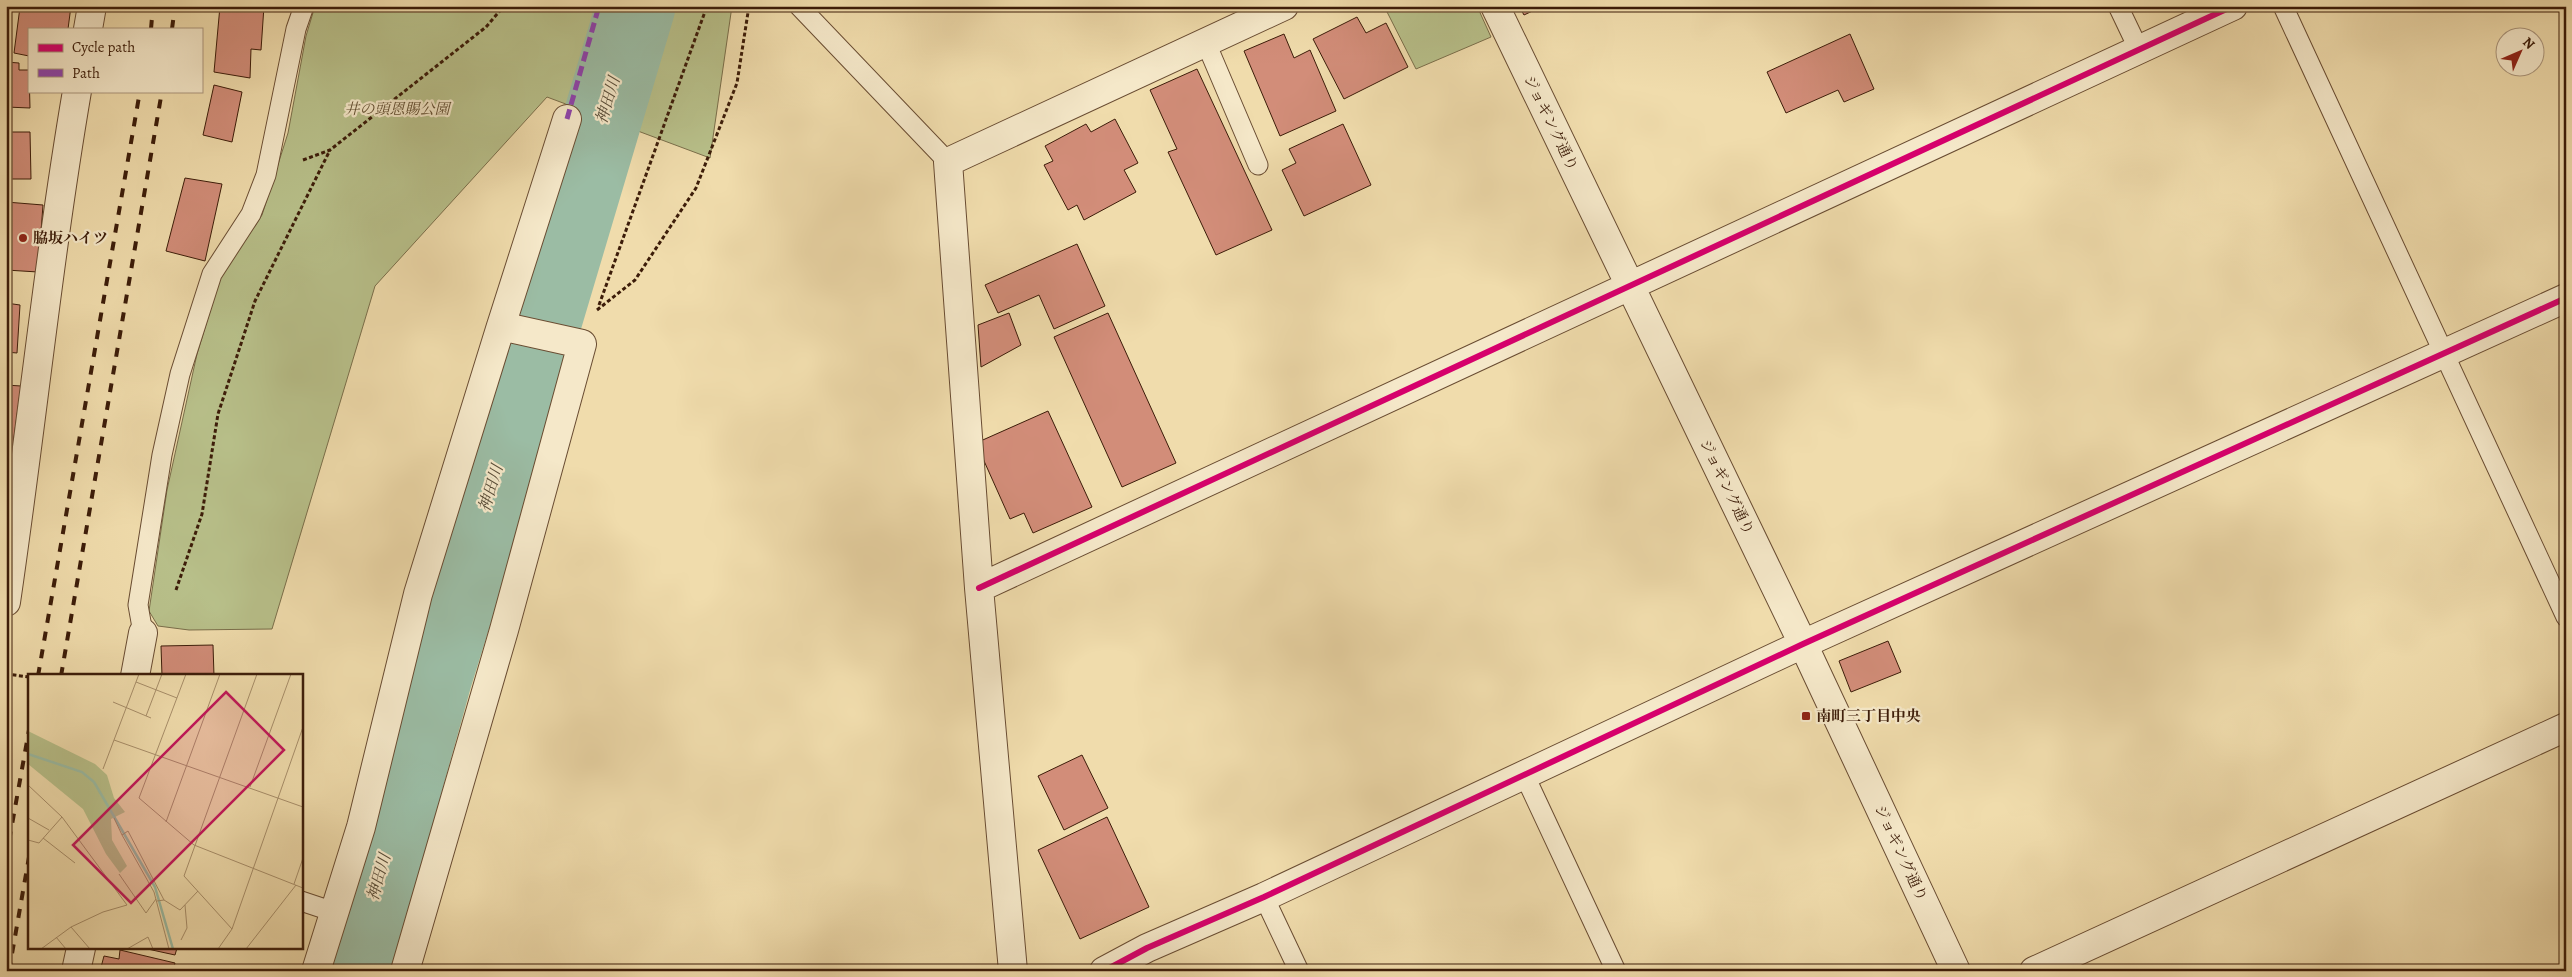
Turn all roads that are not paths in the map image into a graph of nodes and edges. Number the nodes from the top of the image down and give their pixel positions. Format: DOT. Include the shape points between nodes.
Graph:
graph roads {
  1 [pos="92,6"];
  2 [pos="304,6"];
  3 [pos="799,6"];
  4 [pos="1284,6"];
  5 [pos="1495,6"];
  6 [pos="2118,6"];
  7 [pos="2233,6"];
  8 [pos="2283,6"];
  9 [pos="88,28"];
  10 [pos="1206,43"];
  11 [pos="2139,50"];
  12 [pos="77,92"];
  13 [pos="567,119"];
  14 [pos="948,162"];
  15 [pos="1258,165"];
  16 [pos="1630,286"];
  17 [pos="2566,298"];
  18 [pos="509,328"];
  19 [pos="2444,352"];
  20 [pos="979,588"];
  21 [pos="6,602"];
  22 [pos="2566,618"];
  23 [pos="143,633"];
  24 [pos="1803,644"];
  25 [pos="135,674"];
  26 [pos="2566,727"];
  27 [pos="1524,774"];
  28 [pos="1264,897"];
  29 [pos="302,902"];
  30 [pos="334,912"];
  31 [pos="81,950"];
  32 [pos="76,971"];
  33 [pos="316,971"];
  34 [pos="405,971"];
  35 [pos="1014,971"];
  36 [pos="1104,971"];
  37 [pos="1299,971"];
  38 [pos="1616,971"];
  39 [pos="1956,971"];
  40 [pos="2034,971"];
  1 -- 9 [label="street"];
  2 -- 23 [label="lane" via="296,29 266,175 251,214 212,274 180,374 162,455 138,605"];
  3 -- 14 [label="lane"];
  4 -- 10 [label="street"];
  5 -- 16 [label="street, ジョギング通り"];
  6 -- 11 [label="lane"];
  7 -- 11 [label="street"];
  8 -- 19 [label="lane"];
  10 -- 14 [label="street"];
  10 -- 15 [label="lane"];
  11 -- 16 [label="street"];
  12 -- 21 [label="street" via="59,200 31,435"];
  13 -- 18 [label="street"];
  14 -- 20 [label="street"];
  16 -- 20 [label="street"];
  16 -- 24 [label="street, ジョギング通り"];
  17 -- 19 [label="street"];
  18 -- 30 [label="street" via="418,594 361,827"];
  18 -- 34 [label="street" via="582,344 504,630"];
  19 -- 22 [label="lane"];
  19 -- 24 [label="street"];
  20 -- 35 [label="street"];
  23 -- 25 [label="street"];
  24 -- 27 [label="street"];
  24 -- 39 [label="street, ジョギング通り"];
  26 -- 40 [label="street"];
  27 -- 28 [label="street"];
  27 -- 38 [label="lane"];
  28 -- 36 [label="street" via="1147,948"];
  28 -- 37 [label="lane"];
  29 -- 30 [label="lane"];
  30 -- 33 [label="street"];
  31 -- 32 [label="street"];
}
